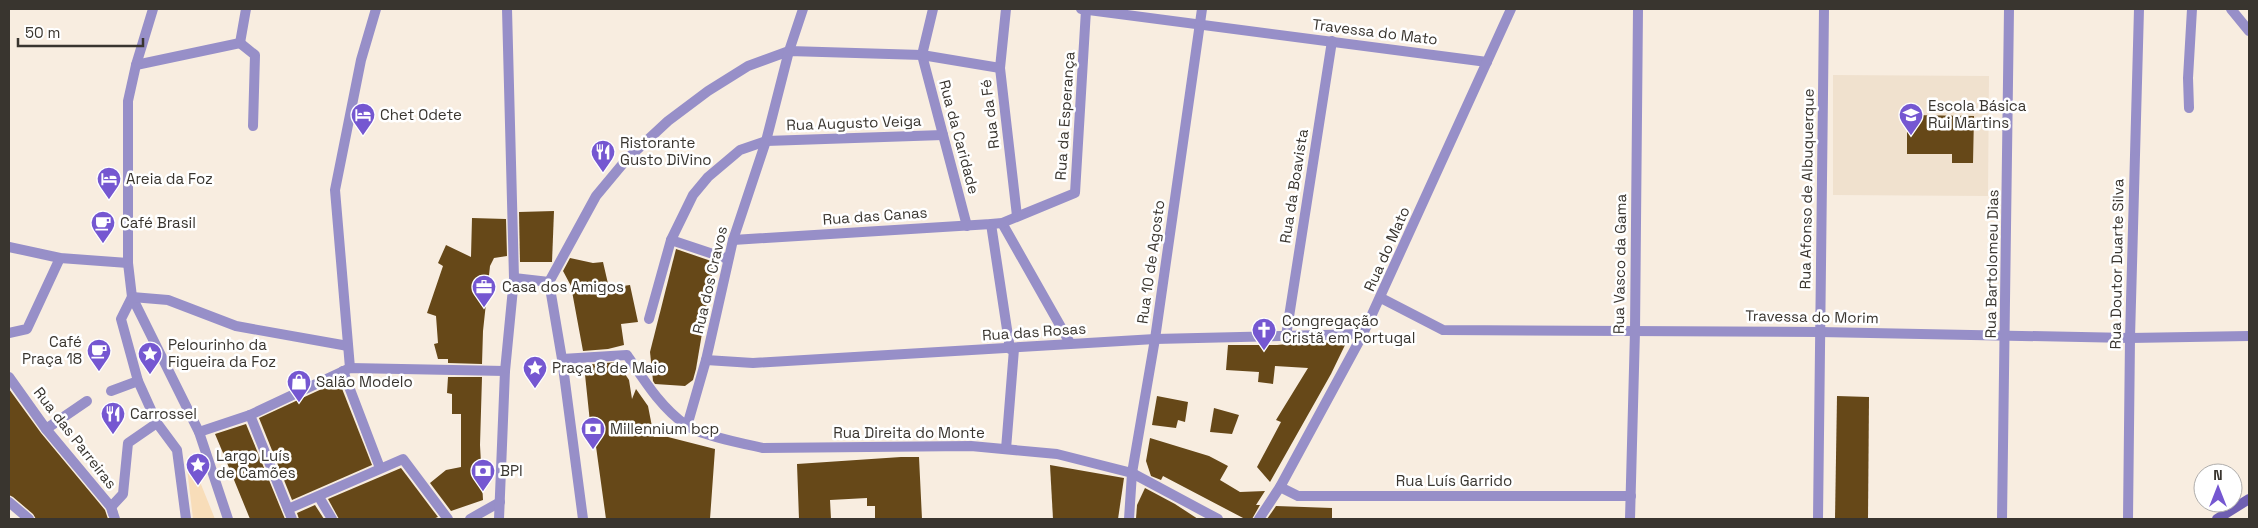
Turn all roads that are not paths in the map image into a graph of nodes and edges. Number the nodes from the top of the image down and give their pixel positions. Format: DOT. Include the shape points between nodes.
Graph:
graph roads {
  1 [pos="152,9"];
  2 [pos="246,9"];
  3 [pos="376,9"];
  4 [pos="507,9"];
  5 [pos="803,9"];
  6 [pos="933,9"];
  7 [pos="1006,9"];
  8 [pos="1083,9"];
  9 [pos="1202,9"];
  10 [pos="1511,9"];
  11 [pos="1638,9"];
  12 [pos="1824,9"];
  13 [pos="2009,9"];
  14 [pos="2139,9"];
  15 [pos="2192,9"];
  16 [pos="2231,9"];
  17 [pos="1199,24"];
  18 [pos="2249,31"];
  19 [pos="1332,41"];
  20 [pos="240,43"];
  21 [pos="789,52"];
  22 [pos="922,55"];
  23 [pos="1487,62"];
  24 [pos="136,65"];
  25 [pos="1000,68"];
  26 [pos="2188,108"];
  27 [pos="253,126"];
  28 [pos="943,135"];
  29 [pos="766,141"];
  30 [pos="1017,216"];
  31 [pos="1002,223"];
  32 [pos="991,224"];
  33 [pos="966,226"];
  34 [pos="671,240"];
  35 [pos="732,240"];
  36 [pos="9,247"];
  37 [pos="60,258"];
  38 [pos="728,259"];
  39 [pos="128,263"];
  40 [pos="514,278"];
  41 [pos="549,282"];
  42 [pos="132,297"];
  43 [pos="1381,298"];
  44 [pos="649,319"];
  45 [pos="1635,331"];
  46 [pos="1820,332"];
  47 [pos="9,333"];
  48 [pos="1363,334"];
  49 [pos="1286,336"];
  50 [pos="2006,336"];
  51 [pos="2249,336"];
  52 [pos="2130,338"];
  53 [pos="1155,339"];
  54 [pos="1070,343"];
  55 [pos="348,346"];
  56 [pos="1012,349"];
  57 [pos="562,359"];
  58 [pos="706,360"];
  59 [pos="346,370"];
  60 [pos="505,371"];
  61 [pos="9,377"];
  62 [pos="138,381"];
  63 [pos="111,391"];
  64 [pos="87,401"];
  65 [pos="250,415"];
  66 [pos="157,423"];
  67 [pos="687,426"];
  68 [pos="46,429"];
  69 [pos="199,432"];
  70 [pos="1006,449"];
  71 [pos="380,468"];
  72 [pos="1132,473"];
  73 [pos="1280,487"];
  74 [pos="1631,496"];
  75 [pos="319,497"];
  76 [pos="2249,499"];
  77 [pos="9,502"];
  78 [pos="500,502"];
  79 [pos="111,507"];
  80 [pos="288,509"];
  81 [pos="29,519"];
  82 [pos="115,519"];
  83 [pos="186,519"];
  84 [pos="228,519"];
  85 [pos="292,519"];
  86 [pos="332,519"];
  87 [pos="448,519"];
  88 [pos="470,519"];
  89 [pos="499,519"];
  90 [pos="583,519"];
  91 [pos="1129,519"];
  92 [pos="1218,519"];
  93 [pos="1258,519"];
  94 [pos="1630,519"];
  95 [pos="1818,519"];
  96 [pos="2002,519"];
  97 [pos="2128,519"];
  98 [pos="2217,519"];
  1 -- 24 [label="street"];
  2 -- 20 [label="street"];
  3 -- 55 [label="street" via="361,60 335,190"];
  4 -- 40 [label="street"];
  5 -- 21 [label="street, Rua dos Cravos"];
  6 -- 22 [label="street"];
  7 -- 25 [label="street, Rua da Fé"];
  8 -- 17 [label="street, Travessa do Mato"];
  8 -- 30 [label="street, Rua da Esperança" via="1075,193"];
  9 -- 17 [label="street, Rua 10 de Agosto"];
  10 -- 23 [label="street, Rua do Mato"];
  11 -- 45 [label="street, Rua Vasco da Gama"];
  12 -- 46 [label="street, Rua Afonso de Albuquerque"];
  13 -- 50 [label="street, Rua Bartolomeu Dias"];
  14 -- 52 [label="street, Rua Doutor Duarte Silva"];
  15 -- 26 [label="street"];
  16 -- 18 [label="street"];
  17 -- 19 [label="street, Travessa do Mato"];
  17 -- 53 [label="street, Rua 10 de Agosto"];
  19 -- 23 [label="street, Travessa do Mato"];
  19 -- 49 [label="street, Rua da Boavista"];
  20 -- 24 [label="street"];
  20 -- 27 [label="street" via="255,54"];
  21 -- 22 [label="street"];
  21 -- 29 [label="street, Rua dos Cravos"];
  21 -- 41 [label="street" via="748,66 708,91 668,121 626,160 596,196"];
  22 -- 25 [label="street"];
  22 -- 28 [label="street, Rua da Caridade"];
  23 -- 43 [label="street, Rua do Mato"];
  24 -- 39 [label="street" via="128,100"];
  25 -- 30 [label="street, Rua da Fé"];
  28 -- 29 [label="street, Rua Augusto Veiga"];
  28 -- 33 [label="street, Rua da Caridade"];
  29 -- 34 [label="street, Rua Augusto Veiga" via="740,150 708,177 692,195"];
  29 -- 35 [label="street, Rua dos Cravos"];
  30 -- 31 [label="street, Rua das Canas"];
  31 -- 32 [label="street, Rua das Canas"];
  31 -- 54 [label="street"];
  32 -- 33 [label="street, Rua das Canas"];
  32 -- 56 [label="street"];
  33 -- 35 [label="street, Rua das Canas"];
  34 -- 38 [label="street"];
  34 -- 44 [label="street, Rua Augusto Veiga"];
  35 -- 38 [label="street, Rua dos Cravos"];
  36 -- 37 [label="street"];
  37 -- 39 [label="street"];
  37 -- 47 [label="street" via="27,329"];
  38 -- 58 [label="street, Rua dos Cravos"];
  39 -- 42 [label="street"];
  40 -- 41 [label="street"];
  40 -- 60 [label="street"];
  41 -- 57 [label="street"];
  42 -- 55 [label="street" via="168,300 236,326"];
  42 -- 62 [label="street" via="121,319"];
  42 -- 69 [label="street"];
  43 -- 45 [label="street, Travessa do Morim" via="1443,330"];
  43 -- 48 [label="street, Rua do Mato"];
  45 -- 46 [label="street, Travessa do Morim"];
  45 -- 74 [label="street, Rua Vasco da Gama"];
  46 -- 50 [label="street, Travessa do Morim"];
  46 -- 95 [label="street, Rua Afonso de Albuquerque"];
  48 -- 49 [label="street, Rua das Rosas"];
  48 -- 73 [label="street, Rua do Mato"];
  49 -- 53 [label="street, Rua das Rosas"];
  50 -- 52 [label="street, Travessa do Morim"];
  50 -- 96 [label="street, Rua Bartolomeu Dias"];
  51 -- 52 [label="street, Travessa do Morim"];
  52 -- 97 [label="street, Rua Doutor Duarte Silva"];
  53 -- 54 [label="street, Rua das Rosas"];
  53 -- 72 [label="street, Rua 10 de Agosto"];
  54 -- 56 [label="street, Rua das Rosas"];
  55 -- 59 [label="street"];
  56 -- 58 [label="street, Rua das Rosas" via="753,363"];
  56 -- 70 [label="street"];
  57 -- 67 [label="street" via="627,355 650,390"];
  57 -- 90 [label="street"];
  58 -- 67 [label="street, Rua dos Cravos"];
  59 -- 60 [label="street"];
  59 -- 65 [label="street"];
  59 -- 71 [label="street"];
  60 -- 78 [label="street"];
  61 -- 68 [label="street, Rua das Parreiras"];
  62 -- 63 [label="street"];
  62 -- 66 [label="street"];
  64 -- 68 [label="street"];
  65 -- 69 [label="street"];
  65 -- 80 [label="street"];
  66 -- 79 [label="street" via="128,443 123,494"];
  66 -- 83 [label="street" via="177,450"];
  67 -- 70 [label="street, Rua Direita do Monte" via="763,448 971,446"];
  68 -- 79 [label="street, Rua das Parreiras"];
  69 -- 84 [label="street"];
  70 -- 72 [label="street, Rua Direita do Monte" via="1056,454"];
  71 -- 75 [label="street"];
  71 -- 87 [label="street" via="403,459"];
  72 -- 91 [label="street, Rua 10 de Agosto"];
  72 -- 92 [label="street, Rua Direita do Monte"];
  73 -- 74 [label="street, Rua Luís Garrido" via="1298,496"];
  73 -- 93 [label="street, Rua do Mato"];
  74 -- 94 [label="street, Rua Vasco da Gama"];
  75 -- 80 [label="street"];
  75 -- 86 [label="street"];
  76 -- 98 [label="main road"];
  77 -- 81 [label="street"];
  78 -- 88 [label="street"];
  78 -- 89 [label="street"];
  79 -- 82 [label="street, Rua das Parreiras"];
  80 -- 85 [label="street"];
}
